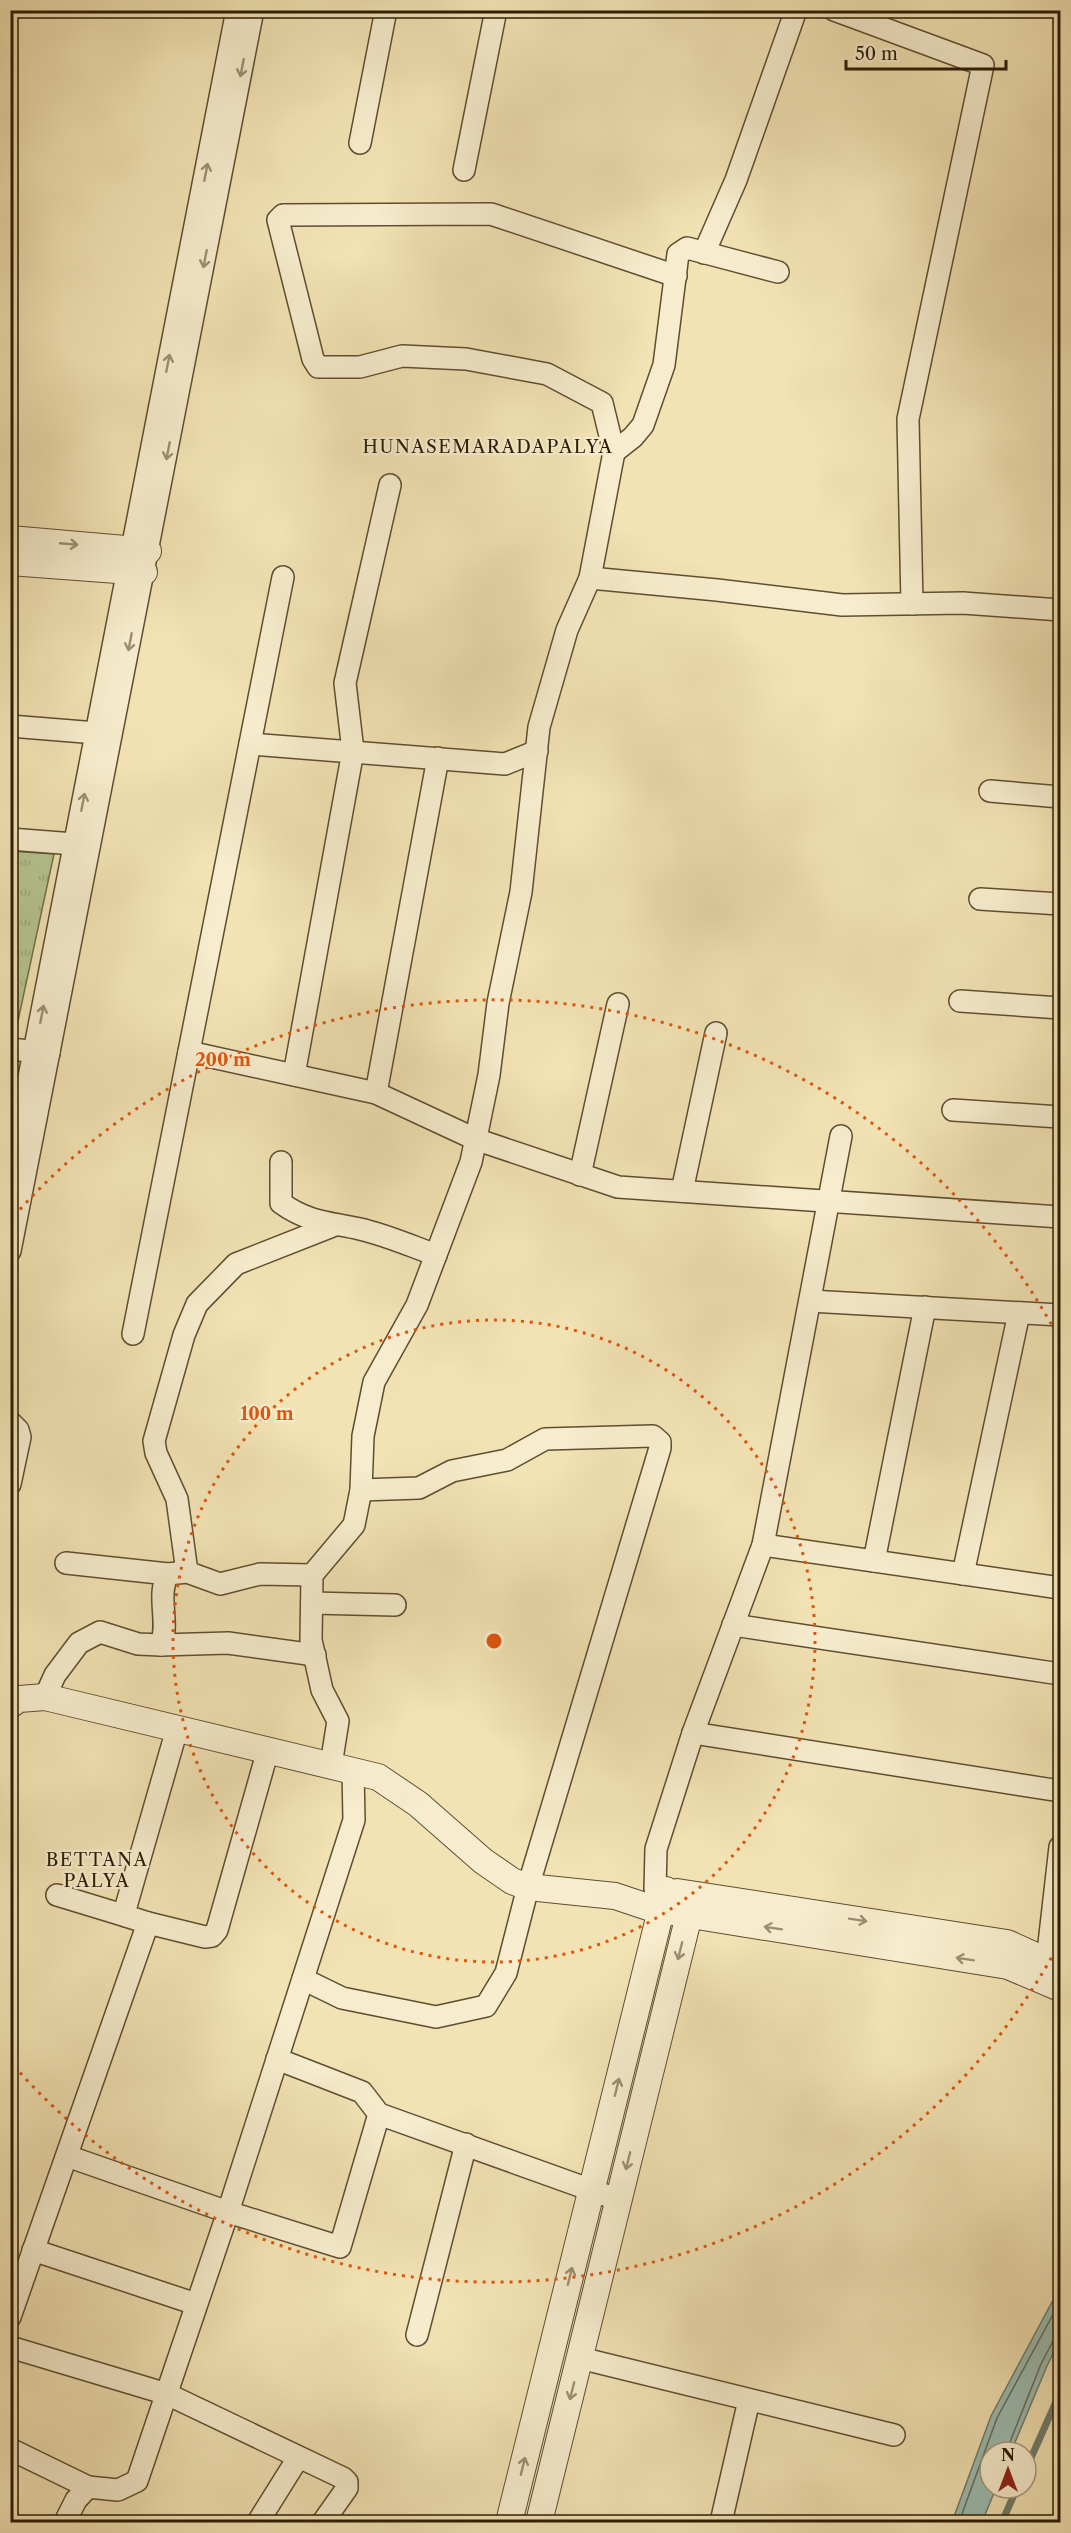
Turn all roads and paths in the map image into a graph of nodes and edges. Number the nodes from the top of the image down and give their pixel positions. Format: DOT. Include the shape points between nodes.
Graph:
graph roads {
  1 [pos="237,10"];
  2 [pos="253,10"];
  3 [pos="386,10"];
  4 [pos="496,10"];
  5 [pos="796,10"];
  6 [pos="834,10"];
  7 [pos="360,143"];
  8 [pos="464,170"];
  9 [pos="704,253"];
  10 [pos="778,272"];
  11 [pos="676,276"];
  12 [pos="614,452"];
  13 [pos="390,485"];
  14 [pos="10,539"];
  15 [pos="138,561"];
  16 [pos="10,562"];
  17 [pos="283,576"];
  18 [pos="590,578"];
  19 [pos="912,604"];
  20 [pos="1060,610"];
  21 [pos="10,726"];
  22 [pos="104,734"];
  23 [pos="250,744"];
  24 [pos="352,751"];
  25 [pos="537,751"];
  26 [pos="438,758"];
  27 [pos="990,791"];
  28 [pos="1060,797"];
  29 [pos="10,839"];
  30 [pos="83,845"];
  31 [pos="980,899"];
  32 [pos="1060,904"];
  33 [pos="960,1002"];
  34 [pos="618,1004"];
  35 [pos="1060,1008"];
  36 [pos="716,1033"];
  37 [pos="10,1049"];
  38 [pos="189,1052"];
  39 [pos="43,1053"];
  40 [pos="294,1075"];
  41 [pos="376,1093"];
  42 [pos="953,1110"];
  43 [pos="1060,1117"];
  44 [pos="842,1136"];
  45 [pos="475,1139"];
  46 [pos="281,1162"];
  47 [pos="10,1175"];
  48 [pos="580,1175"];
  49 [pos="682,1191"];
  50 [pos="829,1200"];
  51 [pos="1060,1217"];
  52 [pos="336,1225"];
  53 [pos="10,1251"];
  54 [pos="436,1255"];
  55 [pos="810,1301"];
  56 [pos="925,1307"];
  57 [pos="1019,1313"];
  58 [pos="1060,1315"];
  59 [pos="133,1334"];
  60 [pos="10,1422"];
  61 [pos="10,1484"];
  62 [pos="361,1490"];
  63 [pos="763,1545"];
  64 [pos="874,1561"];
  65 [pos="66,1563"];
  66 [pos="178,1573"];
  67 [pos="963,1574"];
  68 [pos="312,1575"];
  69 [pos="1060,1588"];
  70 [pos="312,1603"];
  71 [pos="395,1605"];
  72 [pos="733,1625"];
  73 [pos="161,1645"];
  74 [pos="315,1655"];
  75 [pos="1060,1674"];
  76 [pos="45,1697"];
  77 [pos="10,1705"];
  78 [pos="177,1729"];
  79 [pos="693,1733"];
  80 [pos="268,1750"];
  81 [pos="342,1768"];
  82 [pos="1060,1791"];
  83 [pos="1060,1847"];
  84 [pos="528,1887"];
  85 [pos="57,1895"];
  86 [pos="661,1896"];
  87 [pos="692,1904"];
  88 [pos="126,1916"];
  89 [pos="148,1923"];
  90 [pos="1011,1956"];
  91 [pos="1054,1964"];
  92 [pos="303,1979"];
  93 [pos="1060,1988"];
  94 [pos="277,2059"];
  95 [pos="379,2114"];
  96 [pos="466,2144"];
  97 [pos="67,2156"];
  98 [pos="592,2190"];
  99 [pos="619,2200"];
  100 [pos="228,2212"];
  101 [pos="33,2250"];
  102 [pos="196,2304"];
  103 [pos="10,2317"];
  104 [pos="417,2335"];
  105 [pos="10,2347"];
  106 [pos="580,2358"];
  107 [pos="167,2394"];
  108 [pos="748,2400"];
  109 [pos="894,2435"];
  110 [pos="10,2449"];
  111 [pos="298,2458"];
  112 [pos="88,2487"];
  113 [pos="66,2523"];
  114 [pos="258,2523"];
  115 [pos="323,2523"];
  116 [pos="509,2523"];
  117 [pos="539,2523"];
  118 [pos="721,2523"];
  15 -- 1 [label="street, one-way"];
  2 -- 15 [label="street, one-way"];
  3 -- 7 [label="street"];
  4 -- 8 [label="street"];
  5 -- 9 [label="street" via="736,180"];
  6 -- 19 [label="street" via="983,65 908,419"];
  9 -- 10 [label="street"];
  9 -- 11 [label="street" via="681,250"];
  11 -- 12 [label="street" via="664,365 643,425"];
  11 -- 12 [label="street" via="491,214 283,215 278,220 318,367 360,366 402,356 466,359 547,374 602,403"];
  12 -- 18 [label="street"];
  13 -- 24 [label="street" via="345,682"];
  14 -- 15 [label="street, one-way"];
  15 -- 16 [label="street"];
  15 -- 22 [label="street"];
  17 -- 23 [label="street"];
  18 -- 19 [label="street" via="842,605"];
  18 -- 25 [label="street" via="567,630 539,727"];
  19 -- 20 [label="street" via="963,603"];
  21 -- 22 [label="street"];
  22 -- 30 [label="street"];
  23 -- 24 [label="street"];
  23 -- 38 [label="street"];
  24 -- 26 [label="street"];
  24 -- 40 [label="street"];
  25 -- 26 [label="street" via="505,764"];
  25 -- 45 [label="street" via="521,891"];
  26 -- 41 [label="street"];
  27 -- 28 [label="street"];
  29 -- 30 [label="street"];
  30 -- 39 [label="street"];
  31 -- 32 [label="street"];
  33 -- 35 [label="street"];
  34 -- 48 [label="street"];
  36 -- 49 [label="street"];
  37 -- 39 [label="street"];
  38 -- 40 [label="street"];
  38 -- 59 [label="street"];
  39 -- 47 [label="street"];
  39 -- 53 [label="street"];
  40 -- 41 [label="street"];
  41 -- 45 [label="street"];
  42 -- 43 [label="street"];
  44 -- 50 [label="street"];
  45 -- 48 [label="street"];
  45 -- 54 [label="street" via="471,1162"];
  46 -- 52 [label="street" via="281,1203 316,1222"];
  48 -- 49 [label="street" via="618,1187"];
  49 -- 50 [label="street"];
  50 -- 51 [label="street"];
  50 -- 55 [label="street"];
  52 -- 54 [label="street" via="361,1229"];
  52 -- 66 [label="street" via="236,1264 197,1304 184,1335 154,1441 176,1494"];
  54 -- 62 [label="street" via="417,1305 374,1382 363,1436"];
  55 -- 56 [label="street"];
  55 -- 63 [label="street"];
  56 -- 57 [label="street"];
  56 -- 64 [label="street"];
  57 -- 58 [label="street"];
  57 -- 67 [label="street"];
  60 -- 61 [label="street" via="20,1437"];
  62 -- 68 [label="street" via="354,1525"];
  62 -- 84 [label="street" via="419,1488 452,1471 507,1460 545,1439 653,1436 660,1442"];
  63 -- 64 [label="street"];
  63 -- 72 [label="street"];
  64 -- 67 [label="street"];
  65 -- 66 [label="street"];
  66 -- 68 [label="street" via="220,1584 260,1574"];
  66 -- 73 [label="street" via="162,1585 165,1634"];
  67 -- 69 [label="street"];
  68 -- 70 [label="street"];
  70 -- 71 [label="street"];
  70 -- 74 [label="street"];
  72 -- 75 [label="street"];
  72 -- 79 [label="street"];
  73 -- 74 [label="street" via="228,1643"];
  73 -- 76 [label="street" via="138,1644 100,1632 79,1643 55,1675"];
  74 -- 81 [label="street" via="322,1690 338,1721"];
  76 -- 77 [label="street" via="19,1699"];
  76 -- 78 [label="street"];
  78 -- 80 [label="street"];
  78 -- 88 [label="street"];
  79 -- 82 [label="street"];
  79 -- 86 [label="street" via="656,1849"];
  80 -- 81 [label="street"];
  80 -- 89 [label="street" via="217,1930 205,1937"];
  81 -- 84 [label="street" via="378,1777 418,1804 483,1861"];
  81 -- 92 [label="street" via="354,1820"];
  83 -- 91 [label="street"];
  84 -- 86 [label="street" via="615,1896"];
  84 -- 92 [label="street" via="506,1973 486,2006 436,2017 342,1998"];
  85 -- 88 [label="street"];
  86 -- 87 [label="street"];
  98 -- 86 [label="street, one-way"];
  87 -- 90 [label="street" via="1007,1943"];
  87 -- 99 [label="street, one-way"];
  88 -- 89 [label="street"];
  89 -- 97 [label="street"];
  90 -- 91 [label="street"];
  90 -- 93 [label="street"];
  92 -- 94 [label="street"];
  94 -- 95 [label="street" via="362,2092"];
  94 -- 100 [label="street"];
  95 -- 96 [label="street"];
  95 -- 100 [label="street" via="340,2247"];
  96 -- 98 [label="street"];
  96 -- 104 [label="street"];
  97 -- 100 [label="street"];
  97 -- 101 [label="street"];
  98 -- 99 [label="street"];
  116 -- 98 [label="street, one-way"];
  99 -- 106 [label="street"];
  100 -- 102 [label="street"];
  101 -- 102 [label="street"];
  101 -- 103 [label="street"];
  102 -- 107 [label="street"];
  105 -- 107 [label="street"];
  106 -- 108 [label="street"];
  106 -- 117 [label="street, one-way"];
  107 -- 111 [label="street" via="295,2453"];
  107 -- 112 [label="street" via="138,2481 118,2490"];
  108 -- 109 [label="street"];
  108 -- 118 [label="street"];
  110 -- 112 [label="street"];
  111 -- 114 [label="street"];
  111 -- 115 [label="street" via="347,2482 347,2488"];
  112 -- 113 [label="street" via="76,2500"];
}
